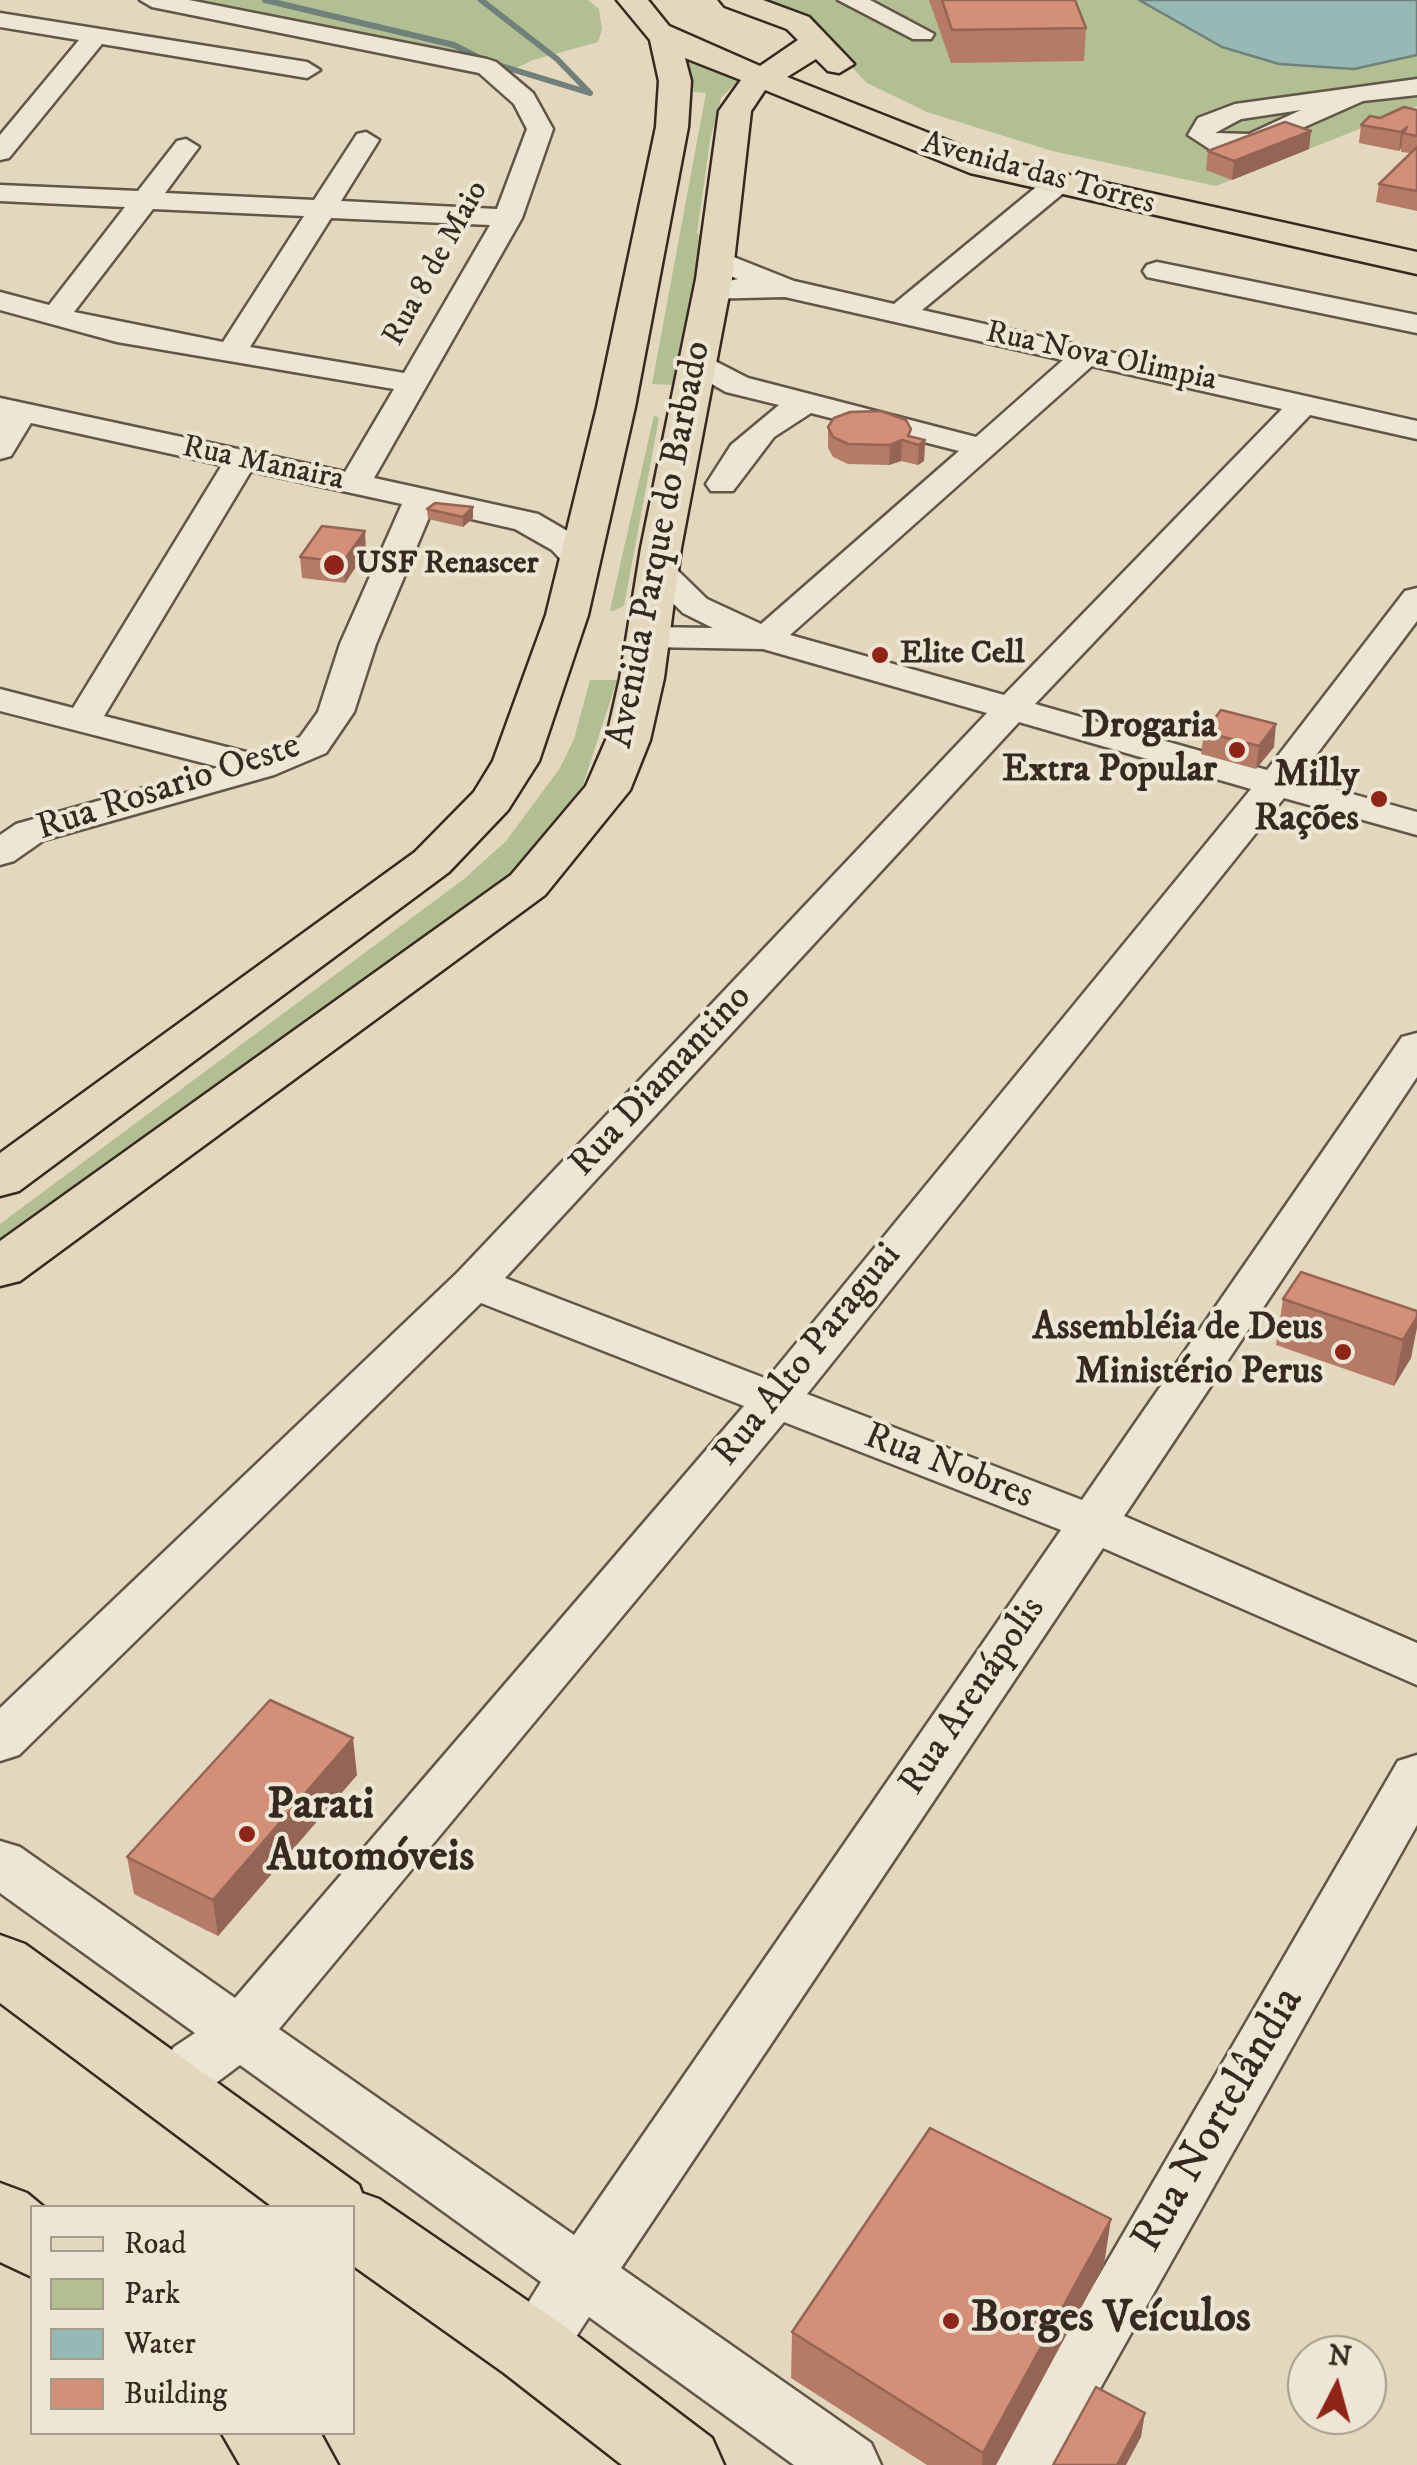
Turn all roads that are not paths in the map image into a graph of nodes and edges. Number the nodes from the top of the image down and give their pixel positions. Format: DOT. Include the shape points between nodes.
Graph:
graph roads {
  1 [pos="152,0"];
  2 [pos="850,0"];
  3 [pos="734,1"];
  4 [pos="654,14"];
  5 [pos="0,20"];
  6 [pos="922,34"];
  7 [pos="96,36"];
  8 [pos="814,38"];
  9 [pos="307,70"];
  10 [pos="764,76"];
  11 [pos="1417,87"];
  12 [pos="1357,94"];
  13 [pos="0,104"];
  14 [pos="836,107"];
  15 [pos="36,110"];
  16 [pos="735,118"];
  17 [pos="366,140"];
  18 [pos="186,147"];
  19 [pos="0,152"];
  20 [pos="1056,185"];
  21 [pos="0,194"];
  22 [pos="147,199"];
  23 [pos="326,208"];
  24 [pos="508,218"];
  25 [pos="1417,236"];
  26 [pos="1417,263"];
  27 [pos="1158,271"];
  28 [pos="714,277"];
  29 [pos="0,301"];
  30 [pos="898,315"];
  31 [pos="54,319"];
  32 [pos="1417,324"];
  33 [pos="232,351"];
  34 [pos="1089,353"];
  35 [pos="410,383"];
  36 [pos="694,391"];
  37 [pos="811,404"];
  38 [pos="1304,404"];
  39 [pos="616,406"];
  40 [pos="11,409"];
  41 [pos="1417,430"];
  42 [pos="979,447"];
  43 [pos="0,449"];
  44 [pos="240,462"];
  45 [pos="722,484"];
  46 [pos="354,485"];
  47 [pos="421,498"];
  48 [pos="592,501"];
  49 [pos="526,520"];
  50 [pos="578,558"];
  51 [pos="658,570"];
  52 [pos="1417,598"];
  53 [pos="605,630"];
  54 [pos="765,638"];
  55 [pos="0,700"];
  56 [pos="1011,709"];
  57 [pos="82,722"];
  58 [pos="261,767"];
  59 [pos="1275,784"];
  60 [pos="1417,824"];
  61 [pos="0,853"];
  62 [pos="1417,1046"];
  63 [pos="0,1179"];
  64 [pos="0,1268"];
  65 [pos="474,1283"];
  66 [pos="775,1400"];
  67 [pos="1092,1523"];
  68 [pos="1417,1666"];
  69 [pos="0,1741"];
  70 [pos="1417,1776"];
  71 [pos="0,1863"];
  72 [pos="0,1964"];
  73 [pos="239,2034"];
  74 [pos="174,2090"];
  75 [pos="328,2205"];
  76 [pos="0,2216"];
  77 [pos="355,2224"];
  78 [pos="30,2240"];
  79 [pos="580,2276"];
  80 [pos="532,2348"];
  81 [pos="264,2435"];
  82 [pos="298,2465"];
  83 [pos="684,2465"];
  84 [pos="848,2465"];
  85 [pos="1022,2465"];
  1 -- 24 [label="street, Rua 8 de Maio" via="487,67 533,110 540,129"];
  2 -- 6 [label="street"];
  3 -- 8 [label="main road, Avenida das Torres" via="778,13"];
  4 -- 10 [label="main road, Avenida das Torres"];
  4 -- 39 [label="main road, Avenida Parque do Barbado" via="675,80 672,128"];
  5 -- 7 [label="street"];
  7 -- 9 [label="street"];
  7 -- 15 [label="street"];
  8 -- 10 [label="main road" via="804,54"];
  8 -- 25 [label="main road, Avenida das Torres" via="854,80 974,134"];
  10 -- 14 [label="main road, Avenida das Torres"];
  10 -- 16 [label="main road, Avenida Parque do Barbado" via="744,96"];
  11 -- 12 [label="street"];
  12 -- 12 [label="street" via="1235,112 1207,124 1201,136 1235,144 1257,140"];
  13 -- 15 [label="street"];
  14 -- 16 [label="main road" via="780,106"];
  14 -- 20 [label="main road, Avenida das Torres" via="927,147"];
  15 -- 19 [label="street"];
  16 -- 28 [label="main road, Avenida Parque do Barbado"];
  17 -- 23 [label="street"];
  18 -- 22 [label="street"];
  20 -- 26 [label="main road, Avenida das Torres"];
  20 -- 30 [label="street"];
  21 -- 22 [label="street"];
  22 -- 23 [label="street"];
  22 -- 31 [label="street"];
  23 -- 24 [label="street"];
  23 -- 33 [label="street"];
  24 -- 35 [label="street, Rua 8 de Maio"];
  27 -- 32 [label="street"];
  28 -- 30 [label="street, Rua Nova Olimpia"];
  28 -- 36 [label="main road, Avenida Parque do Barbado"];
  29 -- 31 [label="street"];
  30 -- 34 [label="street, Rua Nova Olimpia"];
  31 -- 33 [label="street"];
  33 -- 35 [label="street"];
  34 -- 38 [label="street, Rua Nova Olimpia"];
  34 -- 42 [label="street"];
  35 -- 46 [label="street, Rua 8 de Maio"];
  36 -- 37 [label="street" via="760,392"];
  36 -- 39 [label="main road"];
  36 -- 51 [label="main road, Avenida Parque do Barbado"];
  37 -- 42 [label="street"];
  37 -- 45 [label="street" via="763,430"];
  38 -- 41 [label="street, Rua Nova Olimpia"];
  38 -- 56 [label="street, Rua Diamantino"];
  39 -- 48 [label="main road, Avenida Parque do Barbado"];
  40 -- 43 [label="street"];
  40 -- 44 [label="street, Rua Manaira"];
  42 -- 54 [label="street"];
  44 -- 46 [label="street, Rua Manaira"];
  44 -- 57 [label="street"];
  46 -- 47 [label="street, Rua Manaira"];
  47 -- 49 [label="street, Rua Manaira"];
  47 -- 58 [label="street, Rua Rosario Oeste" via="331,724 313,744"];
  48 -- 49 [label="street, Rua Manaira"];
  48 -- 50 [label="main road, Avenida Parque do Barbado"];
  49 -- 50 [label="street, Rua Manaira"];
  50 -- 53 [label="main road, Avenida Parque do Barbado"];
  51 -- 53 [label="main road, Avenida Parque do Barbado"];
  51 -- 54 [label="street" via="695,606"];
  52 -- 59 [label="street, Rua Alto Paraguai"];
  53 -- 54 [label="street"];
  53 -- 63 [label="main road, Avenida Parque do Barbado" via="492,800 432,862"];
  53 -- 64 [label="main road, Avenida Parque do Barbado" via="628,740 607,790 528,884"];
  54 -- 56 [label="street"];
  55 -- 57 [label="street"];
  56 -- 59 [label="street"];
  56 -- 65 [label="street, Rua Diamantino"];
  57 -- 58 [label="street"];
  58 -- 61 [label="street, Rua Rosario Oeste" via="87,812 30,832"];
  59 -- 60 [label="street"];
  59 -- 66 [label="street, Rua Alto Paraguai"];
  62 -- 67 [label="street, Rua Arenápolis"];
  65 -- 66 [label="street, Rua Nobres"];
  65 -- 69 [label="street, Rua Diamantino"];
  66 -- 67 [label="street, Rua Nobres"];
  66 -- 73 [label="street, Rua Alto Paraguai"];
  67 -- 68 [label="street, Rua Nobres"];
  67 -- 79 [label="street, Rua Arenápolis"];
  70 -- 85 [label="street, Rua Nortelândia"];
  71 -- 73 [label="street"];
  72 -- 74 [label="main road"];
  73 -- 74 [label="street, Rua Alto Paraguai" via="195,2065"];
  73 -- 79 [label="street"];
  74 -- 75 [label="main road"];
  76 -- 78 [label="main road"];
  77 -- 80 [label="main road"];
  79 -- 80 [label="street, Rua Arenápolis"];
  79 -- 84 [label="street"];
  80 -- 83 [label="main road"];
  81 -- 82 [label="main road"];
}
